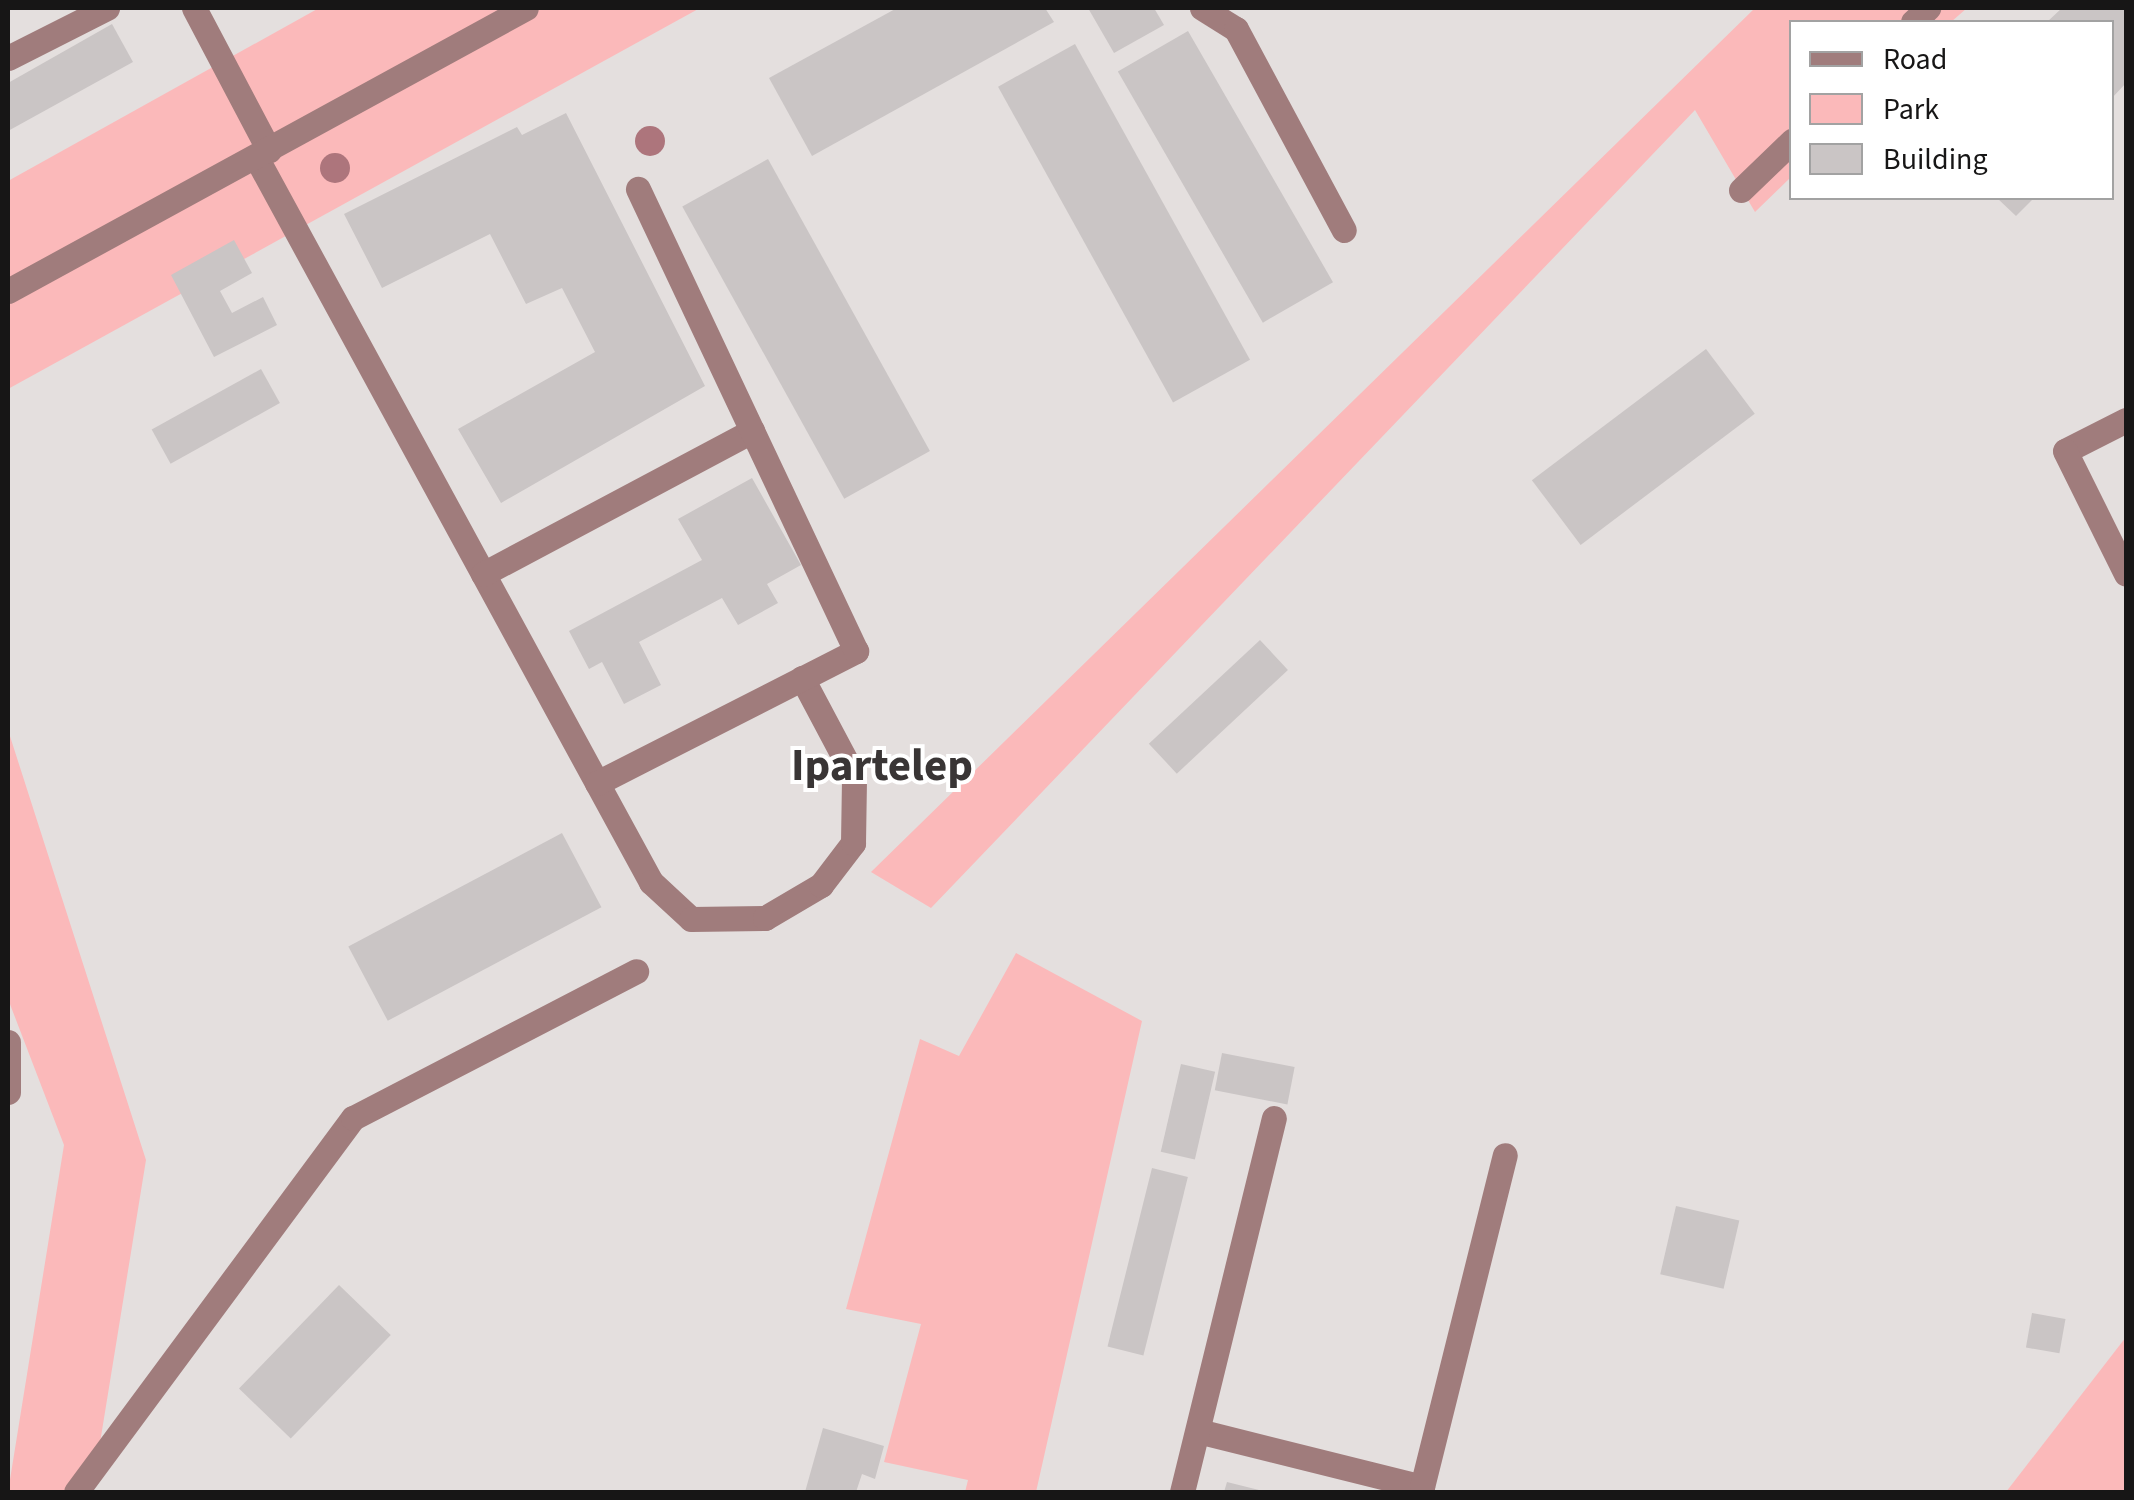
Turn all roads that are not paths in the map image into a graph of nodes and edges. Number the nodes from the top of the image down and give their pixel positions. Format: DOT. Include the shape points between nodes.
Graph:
graph roads {
  1 [pos="107,8"];
  2 [pos="194,8"];
  3 [pos="526,8"];
  4 [pos="1202,8"];
  5 [pos="8,58"];
  6 [pos="1789,144"];
  7 [pos="263,154"];
  8 [pos="638,189"];
  9 [pos="1740,190"];
  10 [pos="1344,230"];
  11 [pos="8,291"];
  12 [pos="2126,420"];
  13 [pos="752,431"];
  14 [pos="482,574"];
  15 [pos="2126,574"];
  16 [pos="802,678"];
  17 [pos="597,783"];
  18 [pos="636,971"];
  19 [pos="8,1042"];
  20 [pos="8,1092"];
  21 [pos="1274,1118"];
  22 [pos="1505,1155"];
  23 [pos="1198,1431"];
  24 [pos="76,1492"];
  25 [pos="1182,1492"];
  1 -- 5 [label="street"];
  2 -- 7 [label="street"];
  3 -- 7 [label="street"];
  4 -- 10 [label="street" via="1236,29"];
  6 -- 9 [label="street"];
  7 -- 11 [label="street"];
  7 -- 14 [label="street"];
  8 -- 13 [label="street"];
  12 -- 15 [label="street" via="2064,451"];
  13 -- 14 [label="street"];
  13 -- 16 [label="street" via="856,651"];
  14 -- 17 [label="street"];
  16 -- 17 [label="street"];
  16 -- 17 [label="street" via="854,776 857,822 841,862 788,906 764,918 692,919 651,882"];
  18 -- 24 [label="street" via="353,1118"];
  19 -- 20 [label="street"];
  21 -- 23 [label="street"];
  22 -- 23 [label="street" via="1422,1487"];
  23 -- 25 [label="street"];
}
